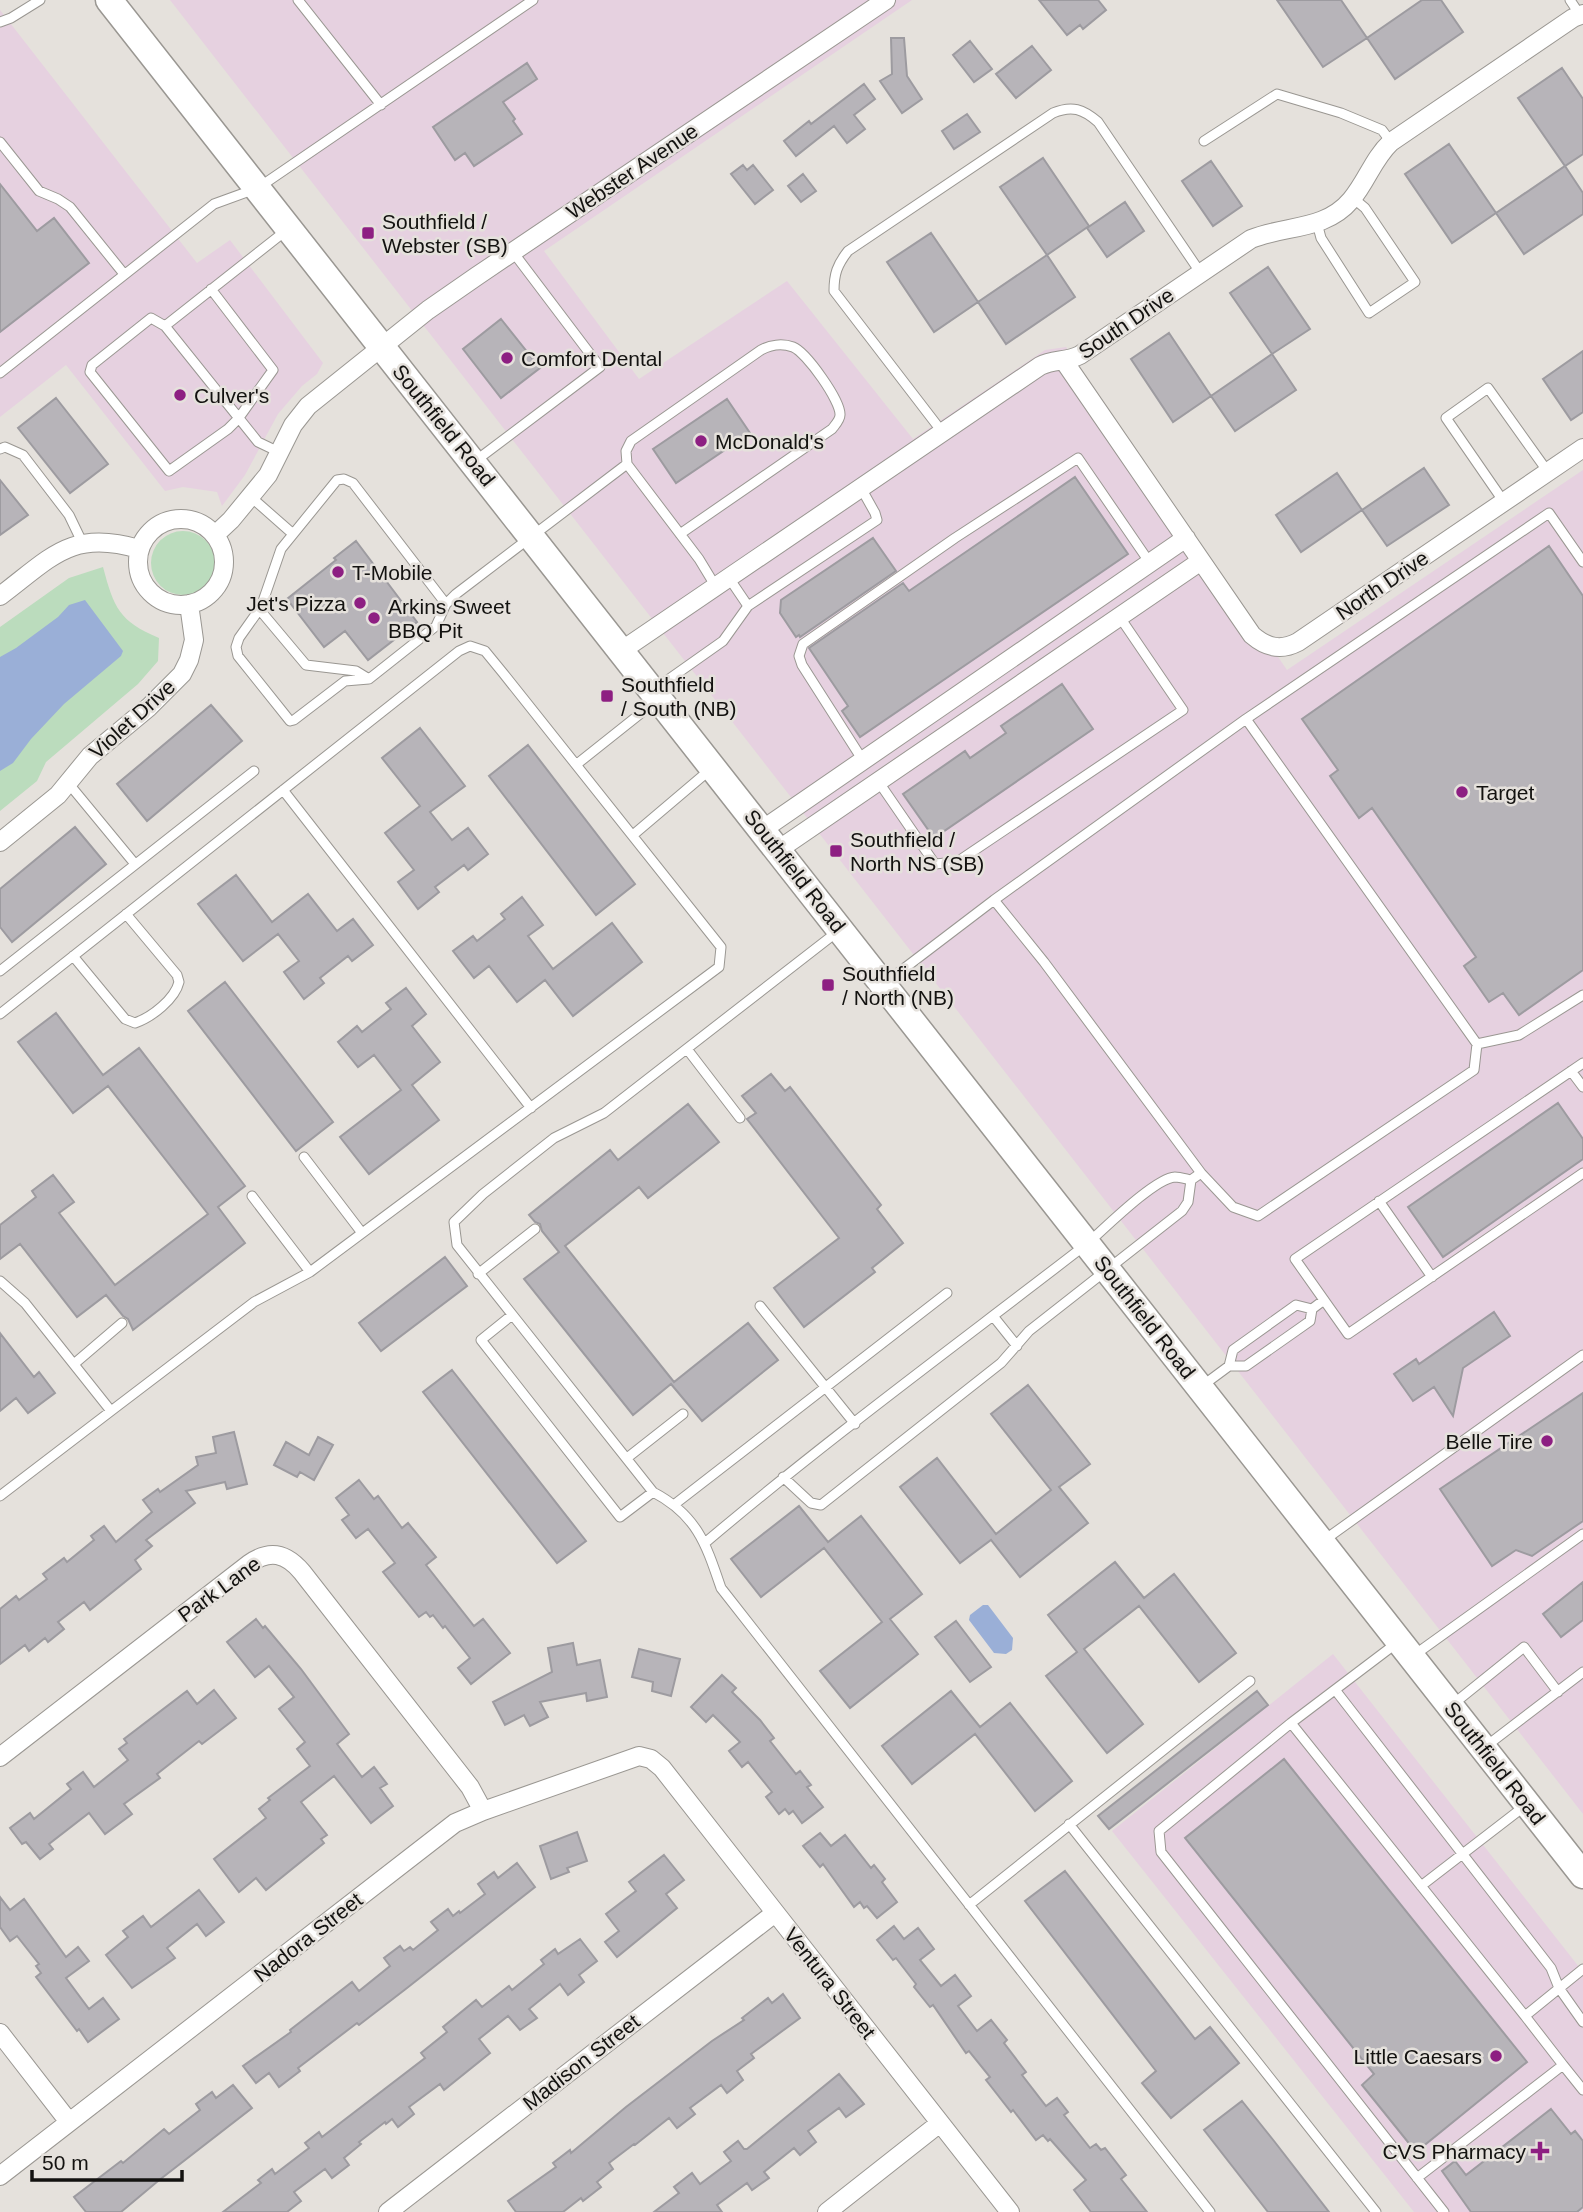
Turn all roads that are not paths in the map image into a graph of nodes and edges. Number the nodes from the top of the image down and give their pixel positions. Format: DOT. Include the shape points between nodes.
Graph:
graph roads {
  1 [pos="40,0"];
  2 [pos="110,0"];
  3 [pos="298,0"];
  4 [pos="533,0"];
  5 [pos="886,0"];
  6 [pos="1570,0"];
  7 [pos="1582,15"];
  8 [pos="0,22"];
  9 [pos="381,104"];
  10 [pos="1204,141"];
  11 [pos="0,142"];
  12 [pos="1391,142"];
  13 [pos="258,188"];
  14 [pos="1353,198"];
  15 [pos="1317,223"];
  16 [pos="289,228"];
  17 [pos="513,252"];
  18 [pos="1200,272"];
  19 [pos="124,274"];
  20 [pos="211,289"];
  21 [pos="165,326"];
  22 [pos="382,347"];
  23 [pos="1064,362"];
  24 [pos="0,373"];
  25 [pos="239,419"];
  26 [pos="943,433"];
  27 [pos="1583,448"];
  28 [pos="0,449"];
  29 [pos="280,453"];
  30 [pos="474,462"];
  31 [pos="627,464"];
  32 [pos="1548,472"];
  33 [pos="861,488"];
  34 [pos="251,497"];
  35 [pos="1504,502"];
  36 [pos="293,534"];
  37 [pos="680,534"];
  38 [pos="215,536"];
  39 [pos="533,537"];
  40 [pos="1186,538"];
  41 [pos="82,542"];
  42 [pos="139,549"];
  43 [pos="1201,561"];
  44 [pos="1583,562"];
  45 [pos="1150,563"];
  46 [pos="722,582"];
  47 [pos="1104,594"];
  48 [pos="0,596"];
  49 [pos="188,604"];
  50 [pos="446,604"];
  51 [pos="748,606"];
  52 [pos="259,610"];
  53 [pos="1119,616"];
  54 [pos="621,651"];
  55 [pos="369,679"];
  56 [pos="656,695"];
  57 [pos="1246,719"];
  58 [pos="862,759"];
  59 [pos="577,764"];
  60 [pos="713,767"];
  61 [pos="254,771"];
  62 [pos="878,781"];
  63 [pos="69,784"];
  64 [pos="283,790"];
  65 [pos="633,835"];
  66 [pos="770,840"];
  67 [pos="0,842"];
  68 [pos="135,864"];
  69 [pos="994,900"];
  70 [pos="126,914"];
  71 [pos="841,929"];
  72 [pos="73,956"];
  73 [pos="0,971"];
  74 [pos="884,984"];
  75 [pos="1583,995"];
  76 [pos="0,1014"];
  77 [pos="1477,1044"];
  78 [pos="687,1049"];
  79 [pos="1583,1063"];
  80 [pos="1571,1071"];
  81 [pos="1583,1087"];
  82 [pos="531,1108"];
  83 [pos="740,1118"];
  84 [pos="304,1157"];
  85 [pos="1201,1173"];
  86 [pos="1583,1173"];
  87 [pos="1191,1180"];
  88 [pos="252,1196"];
  89 [pos="1379,1201"];
  90 [pos="535,1228"];
  91 [pos="362,1233"];
  92 [pos="1088,1243"];
  93 [pos="1108,1269"];
  94 [pos="310,1272"];
  95 [pos="478,1273"];
  96 [pos="1432,1277"];
  97 [pos="2,1286"];
  98 [pos="947,1293"];
  99 [pos="1324,1300"];
  100 [pos="760,1306"];
  101 [pos="1312,1309"];
  102 [pos="512,1315"];
  103 [pos="993,1316"];
  104 [pos="122,1323"];
  105 [pos="1017,1346"];
  106 [pos="1583,1355"];
  107 [pos="74,1364"];
  108 [pos="1229,1366"];
  109 [pos="1201,1387"];
  110 [pos="825,1388"];
  111 [pos="111,1411"];
  112 [pos="683,1414"];
  113 [pos="855,1424"];
  114 [pos="627,1458"];
  115 [pos="783,1477"];
  116 [pos="653,1492"];
  117 [pos="0,1496"];
  118 [pos="676,1503"];
  119 [pos="1583,1534"];
  120 [pos="705,1542"];
  121 [pos="1322,1542"];
  122 [pos="1406,1649"];
  123 [pos="1582,1676"];
  124 [pos="1250,1681"];
  125 [pos="1336,1691"];
  126 [pos="1558,1692"];
  127 [pos="1451,1707"];
  128 [pos="1291,1723"];
  129 [pos="1484,1748"];
  130 [pos="0,1757"];
  131 [pos="647,1757"];
  132 [pos="1528,1804"];
  133 [pos="483,1811"];
  134 [pos="1069,1824"];
  135 [pos="1464,1855"];
  136 [pos="1583,1875"];
  137 [pos="1421,1886"];
  138 [pos="969,1905"];
  139 [pos="775,1913"];
  140 [pos="1583,1969"];
  141 [pos="1559,1988"];
  142 [pos="1525,2016"];
  143 [pos="1583,2022"];
  144 [pos="0,2033"];
  145 [pos="1563,2065"];
  146 [pos="1583,2090"];
  147 [pos="69,2122"];
  148 [pos="940,2123"];
  149 [pos="0,2175"];
  150 [pos="1417,2178"];
  151 [pos="388,2212"];
  152 [pos="827,2212"];
  153 [pos="1010,2212"];
  154 [pos="1210,2212"];
  155 [pos="1377,2212"];
  156 [pos="1444,2212"];
  1 -- 8 [label="lane"];
  2 -- 13 [label="main road, Southfield Road"];
  3 -- 9 [label="lane"];
  4 -- 9 [label="lane"];
  5 -- 17 [label="street, Webster Avenue"];
  6 -- 7 [label="lane"];
  7 -- 12 [label="street, South Drive"];
  9 -- 13 [label="lane"];
  10 -- 12 [label="lane" via="1277,94 1382,130"];
  11 -- 19 [label="lane" via="39,191 70,207"];
  12 -- 14 [label="street, South Drive"];
  13 -- 16 [label="main road, Southfield Road"];
  13 -- 19 [label="lane" via="214,204"];
  14 -- 15 [label="street, South Drive"];
  14 -- 15 [label="lane" via="1415,282 1369,313 1321,238"];
  15 -- 18 [label="street, South Drive" via="1251,239"];
  16 -- 20 [label="lane"];
  16 -- 22 [label="main road, Southfield Road"];
  17 -- 22 [label="street, Webster Avenue"];
  17 -- 30 [label="lane" via="600,367"];
  18 -- 23 [label="street, South Drive"];
  18 -- 26 [label="lane" via="1098,122 1081,109 1054,113 848,251 834,276 834,291"];
  19 -- 24 [label="lane"];
  20 -- 21 [label="lane"];
  20 -- 25 [label="lane" via="273,370"];
  21 -- 25 [label="lane"];
  21 -- 25 [label="lane" via="151,318 92,365 90,372 169,471"];
  22 -- 29 [label="street, Webster Avenue" via="307,407"];
  22 -- 30 [label="main road, Southfield Road"];
  23 -- 26 [label="street, South Drive" via="1040,366"];
  23 -- 40 [label="street, North Drive"];
  25 -- 29 [label="lane" via="258,442"];
  26 -- 33 [label="street, South Drive"];
  27 -- 32 [label="street, North Drive"];
  28 -- 41 [label="lane" via="23,454 69,515"];
  29 -- 34 [label="street, Webster Avenue"];
  30 -- 39 [label="main road, Southfield Road"];
  31 -- 37 [label="lane"];
  31 -- 37 [label="lane" via="631,441 761,351 780,345 802,353 838,402 838,421"];
  31 -- 39 [label="lane"];
  32 -- 35 [label="street, North Drive"];
  32 -- 35 [label="lane" via="1488,388 1446,418"];
  33 -- 46 [label="street, South Drive"];
  33 -- 51 [label="lane" via="877,520"];
  34 -- 36 [label="lane"];
  34 -- 38 [label="street, Webster Avenue"];
  35 -- 43 [label="street, North Drive" via="1287,648 1269,646 1252,635"];
  36 -- 50 [label="lane" via="337,480 345,479"];
  36 -- 52 [label="lane" via="281,549"];
  37 -- 46 [label="lane"];
  38 -- 42 [label="street" via="198,522 170,520 151,531"];
  38 -- 49 [label="street" via="223,555 218,582 210,594"];
  39 -- 50 [label="lane"];
  39 -- 54 [label="main road, Southfield Road"];
  40 -- 43 [label="street, North Drive"];
  40 -- 45 [label="street"];
  41 -- 42 [label="street" via="103,541"];
  41 -- 48 [label="street" via="48,560"];
  42 -- 49 [label="street" via="137,563 147,589 170,604"];
  43 -- 53 [label="street"];
  44 -- 57 [label="lane" via="1549,513"];
  45 -- 47 [label="street"];
  45 -- 58 [label="lane" via="1078,458 955,538 803,644 802,665"];
  46 -- 51 [label="lane"];
  46 -- 54 [label="street, South Drive"];
  47 -- 53 [label="street"];
  47 -- 58 [label="street"];
  49 -- 63 [label="street, Violet Drive" via="194,640 182,674 90,756"];
  50 -- 55 [label="lane" via="436,626"];
  51 -- 56 [label="lane" via="723,641"];
  52 -- 55 [label="lane" via="306,664 356,671"];
  52 -- 55 [label="lane" via="239,638 238,656 289,721 345,681"];
  53 -- 62 [label="street"];
  53 -- 62 [label="lane" via="1183,710 957,862 935,864"];
  54 -- 56 [label="main road, Southfield Road"];
  56 -- 59 [label="lane"];
  56 -- 60 [label="main road, Southfield Road"];
  57 -- 69 [label="lane"];
  57 -- 77 [label="lane"];
  58 -- 62 [label="street"];
  58 -- 66 [label="street"];
  59 -- 64 [label="lane" via="485,650 470,646"];
  59 -- 65 [label="lane"];
  60 -- 65 [label="lane"];
  60 -- 66 [label="main road, Southfield Road"];
  61 -- 68 [label="lane"];
  62 -- 66 [label="street"];
  63 -- 67 [label="street, Violet Drive"];
  63 -- 68 [label="lane"];
  64 -- 70 [label="lane"];
  64 -- 82 [label="lane"];
  65 -- 82 [label="lane" via="721,947 719,967"];
  66 -- 71 [label="main road, Southfield Road"];
  68 -- 73 [label="lane"];
  69 -- 74 [label="lane"];
  69 -- 85 [label="lane"];
  70 -- 72 [label="lane"];
  70 -- 72 [label="lane" via="177,975 173,996 135,1023 125,1019"];
  71 -- 74 [label="main road, Southfield Road"];
  71 -- 78 [label="lane"];
  72 -- 76 [label="lane"];
  74 -- 92 [label="main road, Southfield Road"];
  75 -- 77 [label="lane" via="1519,1035"];
  77 -- 85 [label="lane" via="1474,1070 1258,1216 1233,1207"];
  78 -- 83 [label="lane"];
  78 -- 95 [label="lane" via="604,1113 554,1138 454,1222 457,1245"];
  79 -- 80 [label="lane"];
  80 -- 81 [label="lane"];
  80 -- 89 [label="lane"];
  82 -- 91 [label="lane"];
  84 -- 91 [label="lane"];
  85 -- 87 [label="lane"];
  86 -- 96 [label="lane"];
  87 -- 92 [label="lane" via="1174,1177 1160,1183"];
  87 -- 93 [label="lane" via="1182,1211"];
  88 -- 94 [label="lane"];
  89 -- 96 [label="lane"];
  89 -- 99 [label="lane" via="1295,1259"];
  90 -- 95 [label="lane"];
  91 -- 94 [label="lane"];
  92 -- 93 [label="main road, Southfield Road"];
  92 -- 103 [label="lane"];
  93 -- 105 [label="lane" via="1029,1331"];
  93 -- 109 [label="main road, Southfield Road"];
  94 -- 111 [label="lane" via="254,1302"];
  95 -- 102 [label="lane"];
  96 -- 99 [label="lane" via="1348,1334"];
  97 -- 107 [label="lane" via="25,1303"];
  98 -- 110 [label="lane"];
  99 -- 101 [label="lane"];
  100 -- 110 [label="lane"];
  101 -- 108 [label="lane" via="1310,1321 1246,1366"];
  101 -- 108 [label="lane" via="1296,1306 1233,1350"];
  102 -- 114 [label="lane"];
  102 -- 116 [label="lane" via="481,1340 620,1517"];
  103 -- 105 [label="lane"];
  103 -- 113 [label="lane"];
  104 -- 107 [label="lane"];
  105 -- 115 [label="lane" via="821,1505 811,1503"];
  106 -- 121 [label="lane"];
  107 -- 111 [label="lane"];
  108 -- 109 [label="lane"];
  109 -- 121 [label="main road, Southfield Road"];
  110 -- 113 [label="lane"];
  110 -- 118 [label="lane"];
  111 -- 117 [label="lane"];
  112 -- 114 [label="lane"];
  113 -- 115 [label="lane"];
  114 -- 116 [label="lane"];
  115 -- 120 [label="lane"];
  116 -- 118 [label="lane"];
  118 -- 120 [label="lane"];
  119 -- 122 [label="lane"];
  120 -- 138 [label="lane" via="721,1588"];
  121 -- 122 [label="main road, Southfield Road"];
  122 -- 125 [label="lane"];
  122 -- 127 [label="main road, Southfield Road"];
  123 -- 126 [label="lane"];
  124 -- 134 [label="lane"];
  125 -- 128 [label="lane"];
  125 -- 135 [label="lane"];
  126 -- 127 [label="lane" via="1524,1647"];
  126 -- 129 [label="lane"];
  127 -- 129 [label="main road, Southfield Road"];
  128 -- 137 [label="lane"];
  128 -- 150 [label="lane" via="1160,1831 1161,1852"];
  129 -- 132 [label="main road, Southfield Road"];
  130 -- 133 [label="street, Park Lane" via="257,1558 279,1554 302,1572 470,1787"];
  131 -- 133 [label="street, Nadora Street" via="630,1758"];
  131 -- 139 [label="street, Ventura Street" via="662,1768"];
  132 -- 135 [label="lane"];
  132 -- 136 [label="main road, Southfield Road"];
  133 -- 147 [label="street, Nadora Street" via="441,1833"];
  134 -- 138 [label="lane"];
  134 -- 155 [label="lane"];
  135 -- 137 [label="lane"];
  135 -- 141 [label="lane" via="1550,1968"];
  137 -- 142 [label="lane"];
  138 -- 154 [label="lane"];
  139 -- 148 [label="street, Ventura Street"];
  139 -- 151 [label="street, Madison Street"];
  140 -- 141 [label="lane"];
  141 -- 142 [label="lane"];
  141 -- 143 [label="lane"];
  142 -- 145 [label="lane"];
  144 -- 147 [label="street"];
  145 -- 146 [label="lane"];
  145 -- 150 [label="lane"];
  147 -- 149 [label="street, Nadora Street"];
  148 -- 152 [label="street"];
  148 -- 153 [label="street, Ventura Street"];
  150 -- 156 [label="lane"];
}
